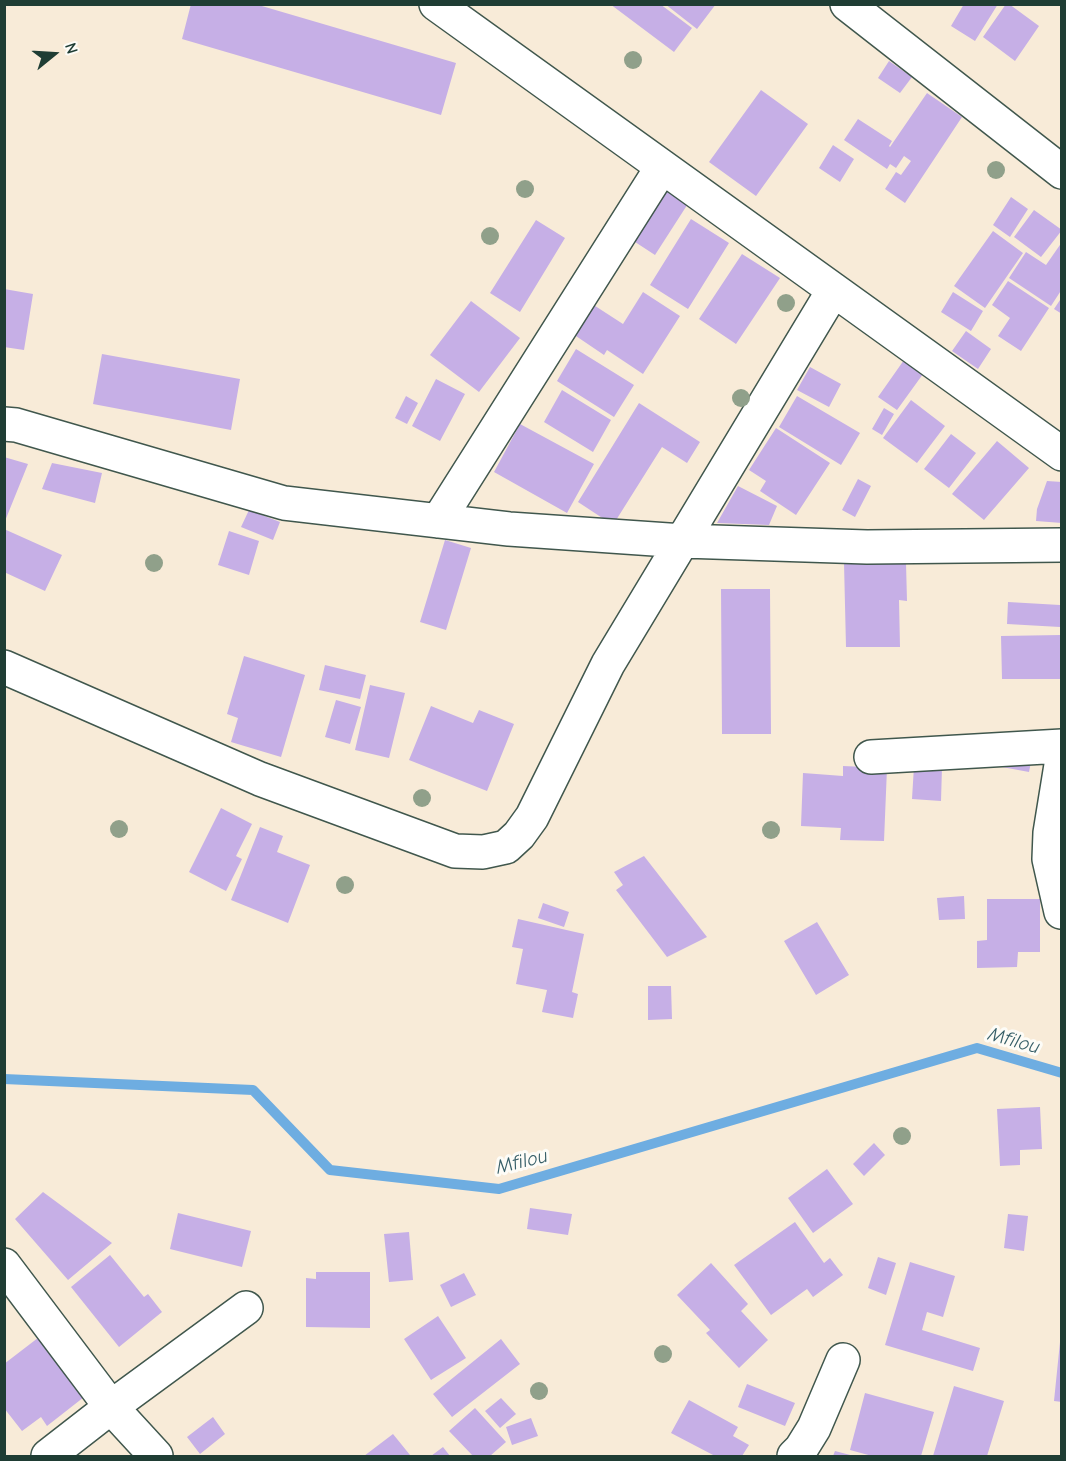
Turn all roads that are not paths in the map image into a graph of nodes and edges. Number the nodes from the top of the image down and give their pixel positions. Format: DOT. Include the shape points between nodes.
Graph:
graph roads {
  1 [pos="436,4"];
  2 [pos="847,4"];
  3 [pos="662,167"];
  4 [pos="1062,172"];
  5 [pos="833,291"];
  6 [pos="4,424"];
  7 [pos="1062,454"];
  8 [pos="438,521"];
  9 [pos="683,541"];
  10 [pos="1062,545"];
  11 [pos="4,667"];
  12 [pos="1062,746"];
  13 [pos="871,757"];
  14 [pos="1062,759"];
  15 [pos="1061,912"];
  16 [pos="4,1265"];
  17 [pos="246,1308"];
  18 [pos="843,1360"];
  19 [pos="111,1407"];
  20 [pos="48,1456"];
  21 [pos="156,1456"];
  22 [pos="794,1456"];
  1 -- 3 [label="street"];
  2 -- 4 [label="street"];
  3 -- 5 [label="street"];
  3 -- 8 [label="street"];
  5 -- 7 [label="street"];
  5 -- 9 [label="street"];
  6 -- 8 [label="street" via="284,503"];
  8 -- 9 [label="street"];
  9 -- 10 [label="street" via="867,547"];
  9 -- 11 [label="street" via="608,664 532,817 506,847 483,852 455,851 260,778"];
  12 -- 13 [label="street"];
  14 -- 15 [label="street" via="1049,859"];
  16 -- 19 [label="street"];
  17 -- 19 [label="street"];
  18 -- 22 [label="street" via="814,1428"];
  19 -- 20 [label="street"];
  19 -- 21 [label="street"];
}
